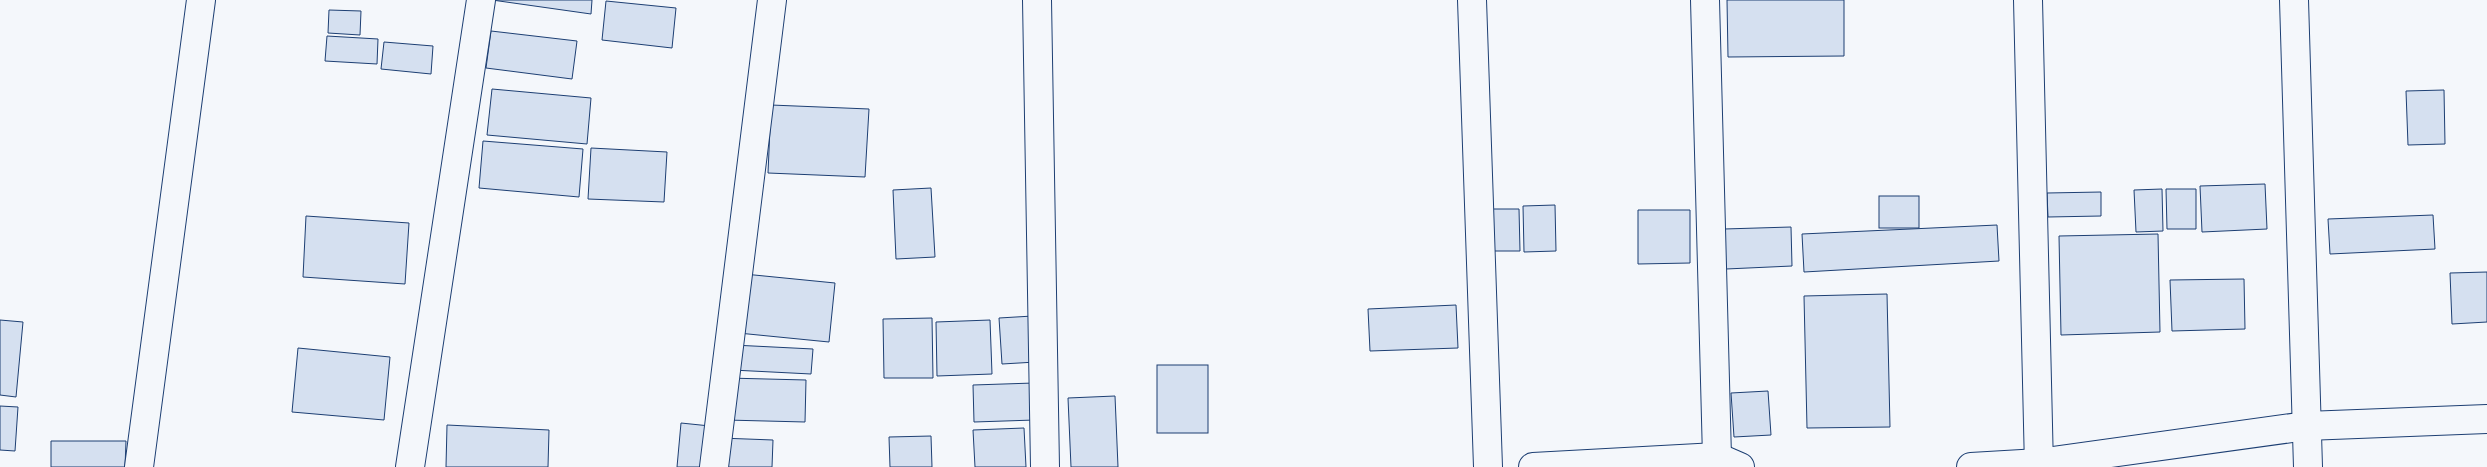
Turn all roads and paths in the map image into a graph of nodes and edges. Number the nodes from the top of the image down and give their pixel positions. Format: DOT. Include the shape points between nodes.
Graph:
graph roads {
  1 [pos="201,0"];
  2 [pos="481,0"];
  3 [pos="772,0"];
  4 [pos="1037,0"];
  5 [pos="1472,0"];
  6 [pos="1705,0"];
  7 [pos="2028,0"];
  8 [pos="2294,0"];
  9 [pos="2487,419"];
  10 [pos="2306,426"];
  11 [pos="1728,462"];
  12 [pos="2038,465"];
  13 [pos="140,467"];
  14 [pos="410,467"];
  15 [pos="714,467"];
  16 [pos="1045,467"];
  17 [pos="1488,467"];
  18 [pos="1533,467"];
  19 [pos="1971,467"];
  20 [pos="2308,467"];
  1 -- 13 [label="street"];
  2 -- 14 [label="street"];
  3 -- 15 [label="street"];
  4 -- 16 [label="street"];
  5 -- 17 [label="street"];
  6 -- 11 [label="street"];
  7 -- 12 [label="street"];
  8 -- 10 [label="street"];
  9 -- 10 [label="street"];
  10 -- 12 [label="street"];
  10 -- 20 [label="street"];
  11 -- 18 [label="street"];
  12 -- 19 [label="street"];
}
